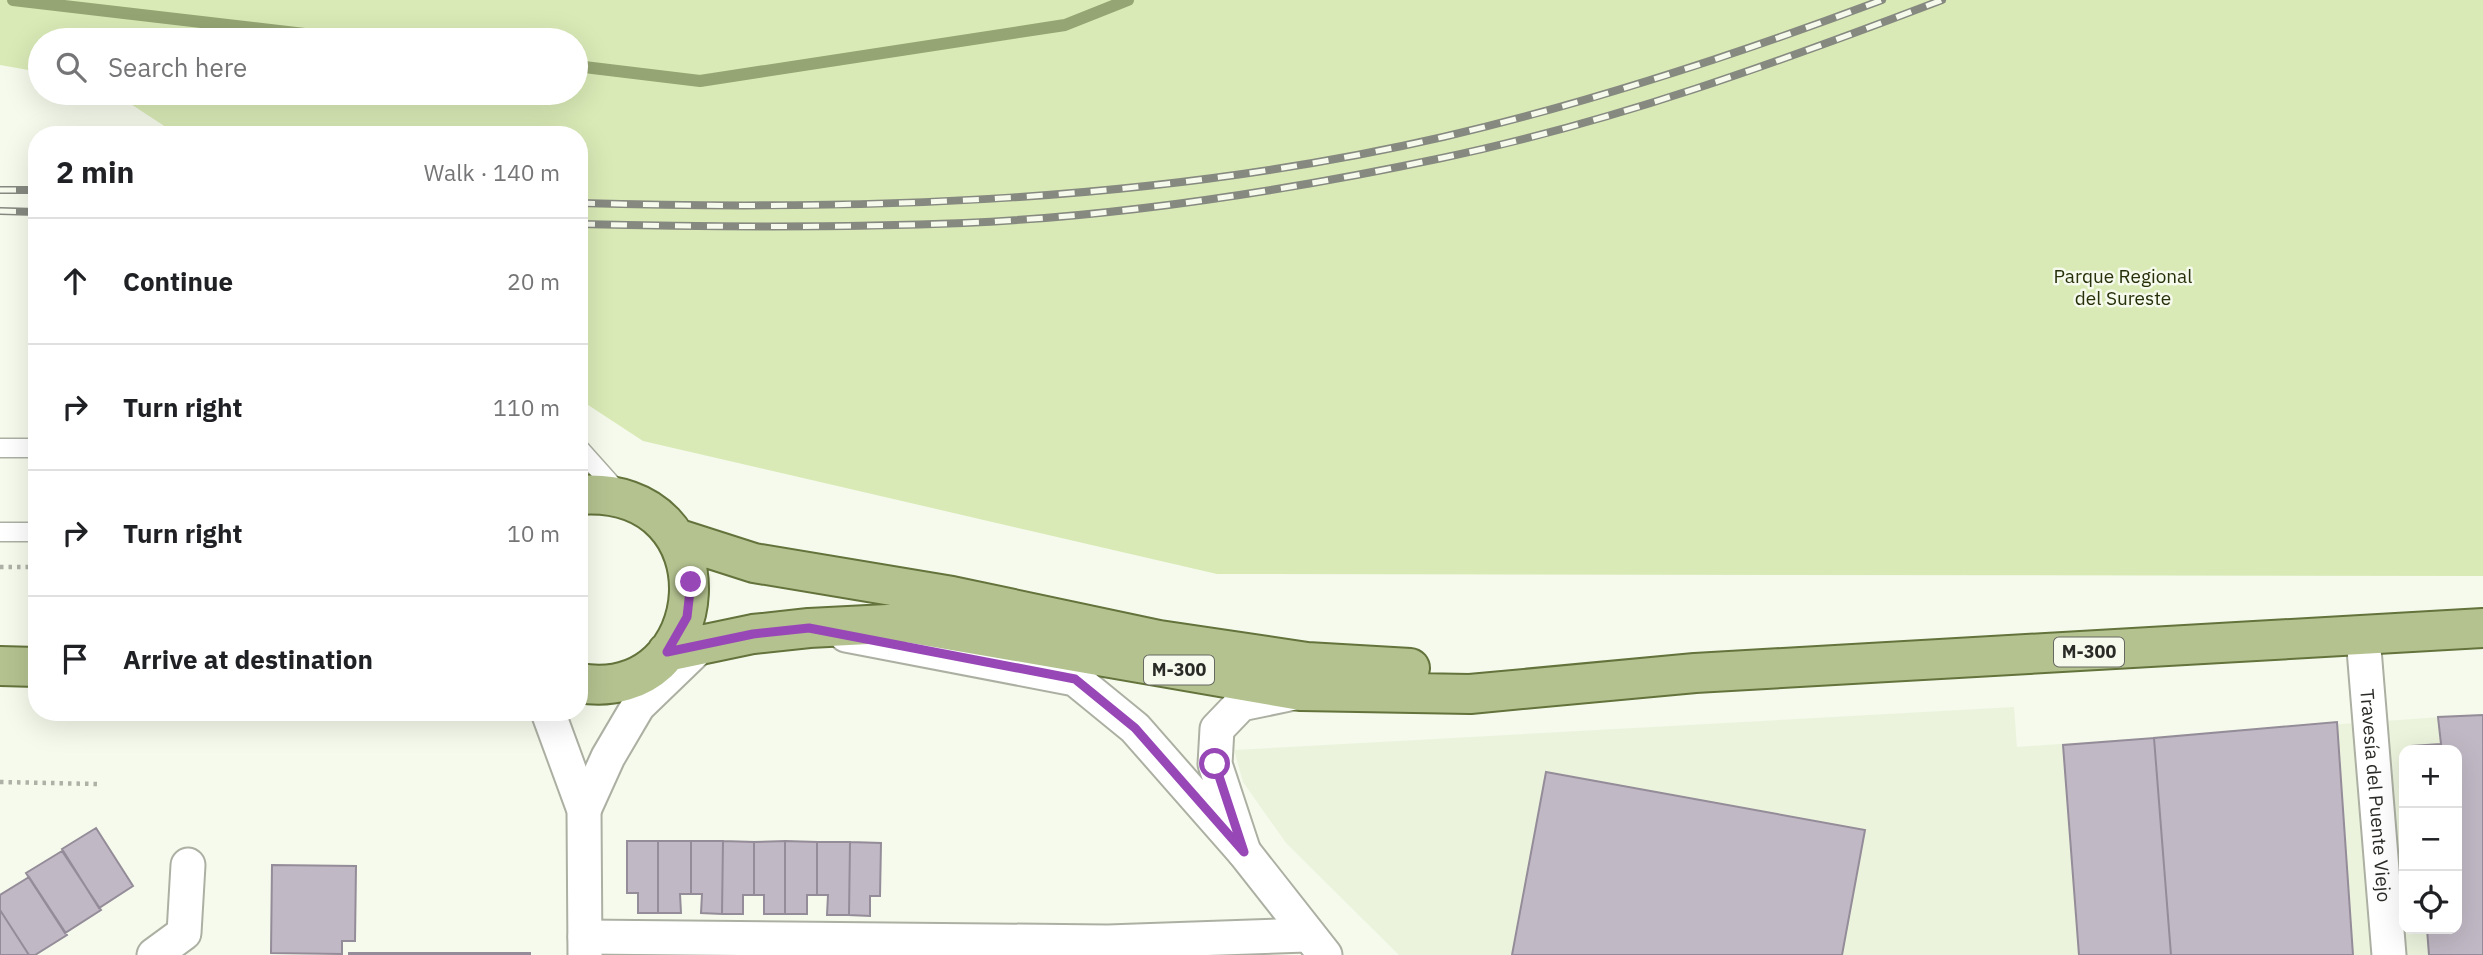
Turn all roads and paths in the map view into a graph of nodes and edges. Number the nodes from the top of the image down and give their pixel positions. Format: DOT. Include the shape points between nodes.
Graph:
graph roads {
  1 [pos="0,448"];
  2 [pos="28,448"];
  3 [pos="588,458"];
  4 [pos="588,495"];
  5 [pos="623,498"];
  6 [pos="0,532"];
  7 [pos="28,532"];
  8 [pos="676,538"];
  9 [pos="0,567"];
  10 [pos="28,567"];
  11 [pos="809,628"];
  12 [pos="2483,628"];
  13 [pos="2363,637"];
  14 [pos="683,649"];
  15 [pos="0,666"];
  16 [pos="28,667"];
  17 [pos="1695,673"];
  18 [pos="588,683"];
  19 [pos="1301,691"];
  20 [pos="551,721"];
  21 [pos="0,782"];
  22 [pos="98,785"];
  23 [pos="584,810"];
  24 [pos="1244,852"];
  25 [pos="188,865"];
  26 [pos="1315,945"];
  27 [pos="585,946"];
  28 [pos="1108,948"];
  29 [pos="154,955"];
  30 [pos="2389,955"];
  1 -- 2 [label="lane"];
  3 -- 5 [label="lane"];
  4 -- 5 [label="main road, M-300"];
  5 -- 8 [label="main road, M-300" via="653,513"];
  6 -- 7 [label="lane"];
  8 -- 14 [label="main road, M-300" via="686,559 691,594 682,628"];
  8 -- 17 [label="main road, M-300" via="754,563 1307,662 1465,671"];
  9 -- 10 [label="path"];
  11 -- 14 [label="main road, M-300"];
  11 -- 19 [label="main road, M-300" via="907,623"];
  11 -- 24 [label="street" via="1075,679 1135,728"];
  12 -- 13 [label="main road, M-300"];
  13 -- 17 [label="main road, M-300"];
  13 -- 30 [label="street, Travesía del Puente Viejo"];
  14 -- 18 [label="main road, M-300" via="629,678"];
  14 -- 23 [label="street" via="638,706"];
  15 -- 16 [label="main road"];
  17 -- 19 [label="main road, M-300" via="1470,694"];
  19 -- 24 [label="street" via="1241,704 1217,729 1215,764"];
  20 -- 23 [label="street"];
  21 -- 22 [label="path"];
  23 -- 27 [label="street"];
  24 -- 26 [label="street"];
  25 -- 29 [label="street" via="184,933"];
  26 -- 28 [label="street"];
  27 -- 28 [label="street"];
}
